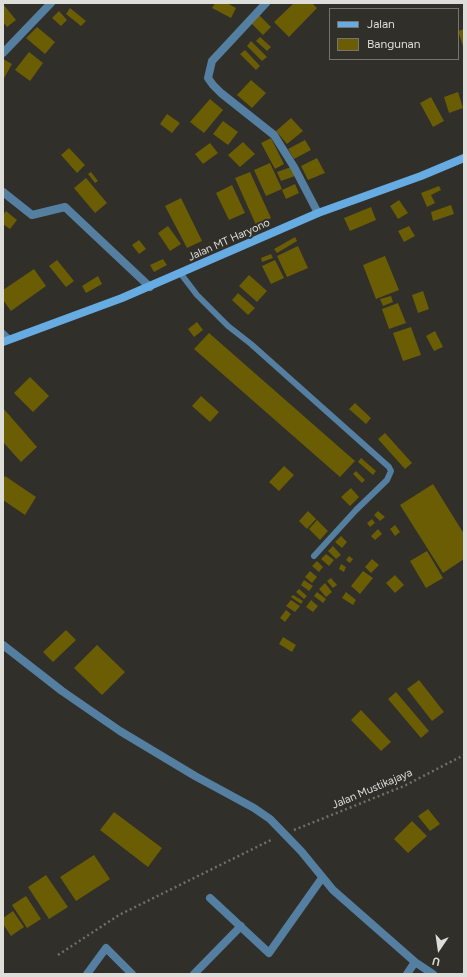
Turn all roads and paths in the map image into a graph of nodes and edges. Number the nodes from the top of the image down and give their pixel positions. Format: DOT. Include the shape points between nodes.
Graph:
graph roads {
  1 [pos="51,3"];
  2 [pos="266,3"];
  3 [pos="3,53"];
  4 [pos="464,158"];
  5 [pos="3,192"];
  6 [pos="318,213"];
  7 [pos="181,274"];
  8 [pos="150,287"];
  9 [pos="5,338"];
  10 [pos="314,556"];
  11 [pos="3,645"];
  12 [pos="464,755"];
  13 [pos="284,834"];
  14 [pos="322,878"];
  15 [pos="210,898"];
  16 [pos="241,926"];
  17 [pos="58,955"];
  18 [pos="415,962"];
  19 [pos="87,974"];
  20 [pos="132,974"];
  21 [pos="194,974"];
  22 [pos="407,974"];
  23 [pos="433,974"];
  1 -- 3 [label="street"];
  2 -- 6 [label="street" via="212,61 208,78 221,93 274,135"];
  4 -- 6 [label="main road, Jalan MT Haryono"];
  5 -- 8 [label="street" via="32,215 65,207"];
  6 -- 7 [label="main road, Jalan MT Haryono"];
  7 -- 8 [label="main road, Jalan MT Haryono"];
  7 -- 10 [label="lane" via="197,295 223,321 391,471 387,480"];
  8 -- 9 [label="main road, Jalan MT Haryono"];
  11 -- 13 [label="street" via="62,691 120,731 254,808 270,819"];
  12 -- 13 [label="path, Jalan Mustikajaya" via="404,786"];
  13 -- 14 [label="street"];
  13 -- 17 [label="path, Jalan Mustikajaya" via="119,915"];
  14 -- 16 [label="street" via="269,953"];
  14 -- 18 [label="street"];
  15 -- 16 [label="street"];
  16 -- 21 [label="street"];
  18 -- 22 [label="street"];
  18 -- 23 [label="street"];
  19 -- 20 [label="street" via="106,948"];
}
